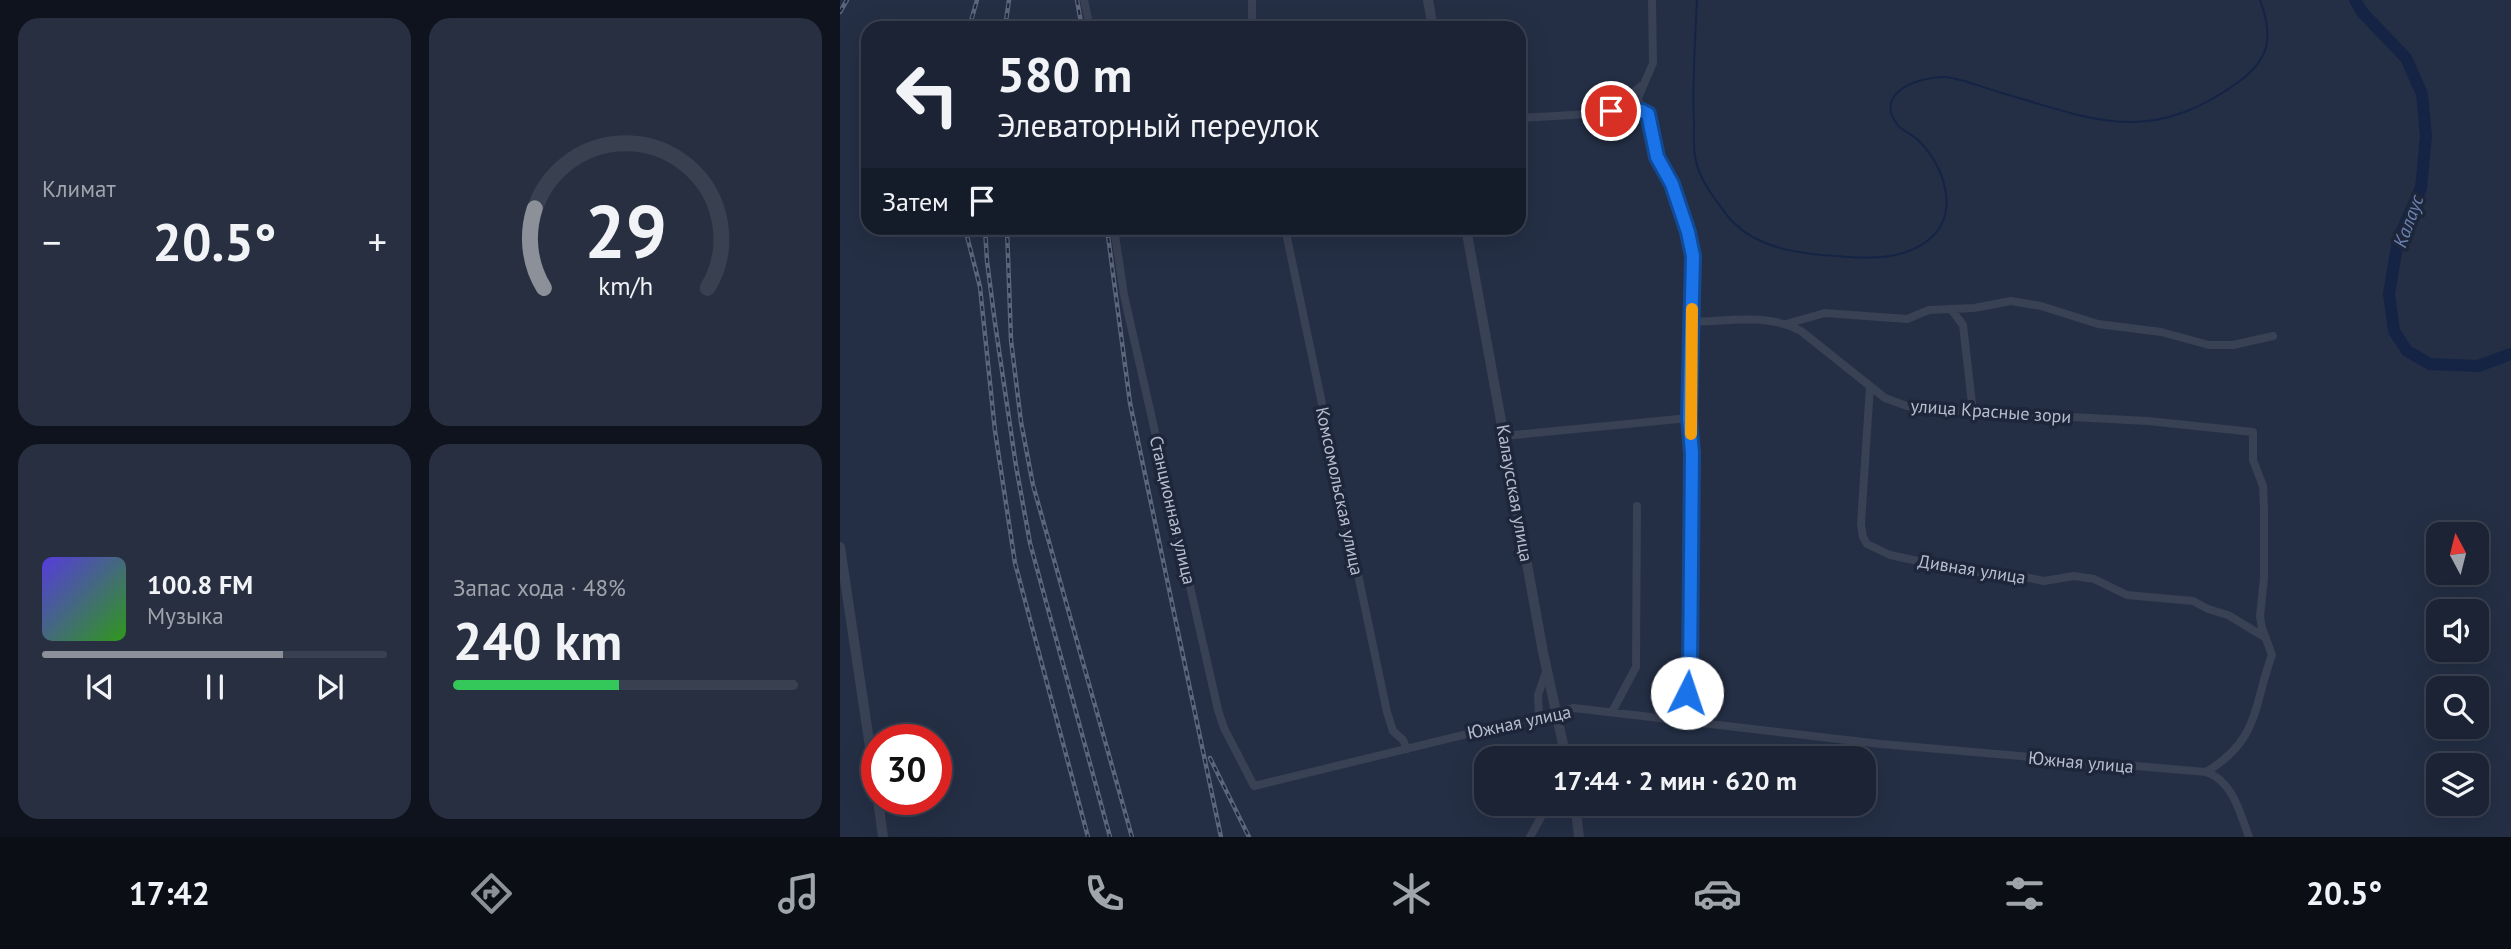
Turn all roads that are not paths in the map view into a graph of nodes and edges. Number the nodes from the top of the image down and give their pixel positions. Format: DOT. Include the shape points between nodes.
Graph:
graph roads {
  1 [pos="1084,0"];
  2 [pos="1252,0"];
  3 [pos="1428,0"];
  4 [pos="1652,0"];
  5 [pos="1088,21"];
  6 [pos="1252,21"];
  7 [pos="1432,21"];
  8 [pos="1643,84"];
  9 [pos="1611,111"];
  10 [pos="1642,111"];
  11 [pos="1526,117"];
  12 [pos="1115,235"];
  13 [pos="1286,235"];
  14 [pos="1467,235"];
  15 [pos="1951,309"];
  16 [pos="1693,323"];
  17 [pos="1786,324"];
  18 [pos="2273,336"];
  19 [pos="1870,386"];
  20 [pos="1885,398"];
  21 [pos="1869,409"];
  22 [pos="1973,412"];
  23 [pos="1689,418"];
  24 [pos="1504,436"];
  25 [pos="1637,506"];
  26 [pos="840,547"];
  27 [pos="2266,638"];
  28 [pos="1547,669"];
  29 [pos="1556,711"];
  30 [pos="1612,712"];
  31 [pos="1539,715"];
  32 [pos="1683,721"];
  33 [pos="867,724"];
  34 [pos="1563,746"];
  35 [pos="1407,749"];
  36 [pos="2206,772"];
  37 [pos="1254,786"];
  38 [pos="880,815"];
  39 [pos="1542,816"];
  40 [pos="1577,816"];
  41 [pos="883,837"];
  42 [pos="1530,837"];
  43 [pos="1579,837"];
  44 [pos="2249,837"];
  1 -- 5 [label="street"];
  2 -- 6 [label="street"];
  3 -- 7 [label="street"];
  4 -- 8 [label="street" via="1653,62"];
  8 -- 9 [label="street"];
  8 -- 10 [label="street" via="1638,98"];
  9 -- 10 [label="street"];
  9 -- 11 [label="street"];
  10 -- 16 [label="street" via="1648,114 1657,157 1672,184 1688,232 1693,256"];
  12 -- 37 [label="street, Станционная улица" via="1124,295 1218,710"];
  13 -- 35 [label="street, Комсомольская улица" via="1387,712 1393,731"];
  14 -- 24 [label="street, Калаусская улица"];
  15 -- 17 [label="street" via="1929,310 1907,319 1825,313"];
  15 -- 18 [label="street" via="2019,302 2086,321 2161,332 2209,345"];
  15 -- 22 [label="street" via="1963,325"];
  16 -- 17 [label="street, улица Красные зори" via="1765,320"];
  16 -- 23 [label="street"];
  17 -- 19 [label="street, улица Красные зори"];
  19 -- 20 [label="street, улица Красные зори"];
  19 -- 21 [label="street, Дивная улица"];
  20 -- 21 [label="street"];
  20 -- 22 [label="street, улица Красные зори" via="1915,408"];
  21 -- 27 [label="street, Дивная улица" via="1861,524 1870,546 1890,555 1969,572 2000,572 2044,581 2074,576 2094,579 2127,595 2193,601"];
  22 -- 27 [label="street, улица Красные зори" via="2253,432 2253,460 2263,486 2260,616"];
  23 -- 24 [label="street"];
  23 -- 32 [label="street" via="1690,675"];
  24 -- 28 [label="street, Калаусская улица"];
  25 -- 30 [label="street" via="1636,667"];
  26 -- 33 [label="street"];
  27 -- 36 [label="street" via="2272,655 2258,707 2234,752"];
  28 -- 29 [label="street, Калаусская улица"];
  28 -- 31 [label="street" via="1538,695"];
  29 -- 30 [label="street, Южная улица"];
  29 -- 31 [label="street, Южная улица"];
  29 -- 34 [label="street, Калаусская улица"];
  30 -- 32 [label="street, Южная улица"];
  31 -- 35 [label="street, Южная улица"];
  32 -- 36 [label="street, Южная улица" via="1893,745"];
  35 -- 37 [label="street, Южная улица"];
  36 -- 44 [label="street" via="2220,776 2228,788"];
  38 -- 41 [label="street"];
  39 -- 42 [label="street"];
  40 -- 43 [label="street"];
}
